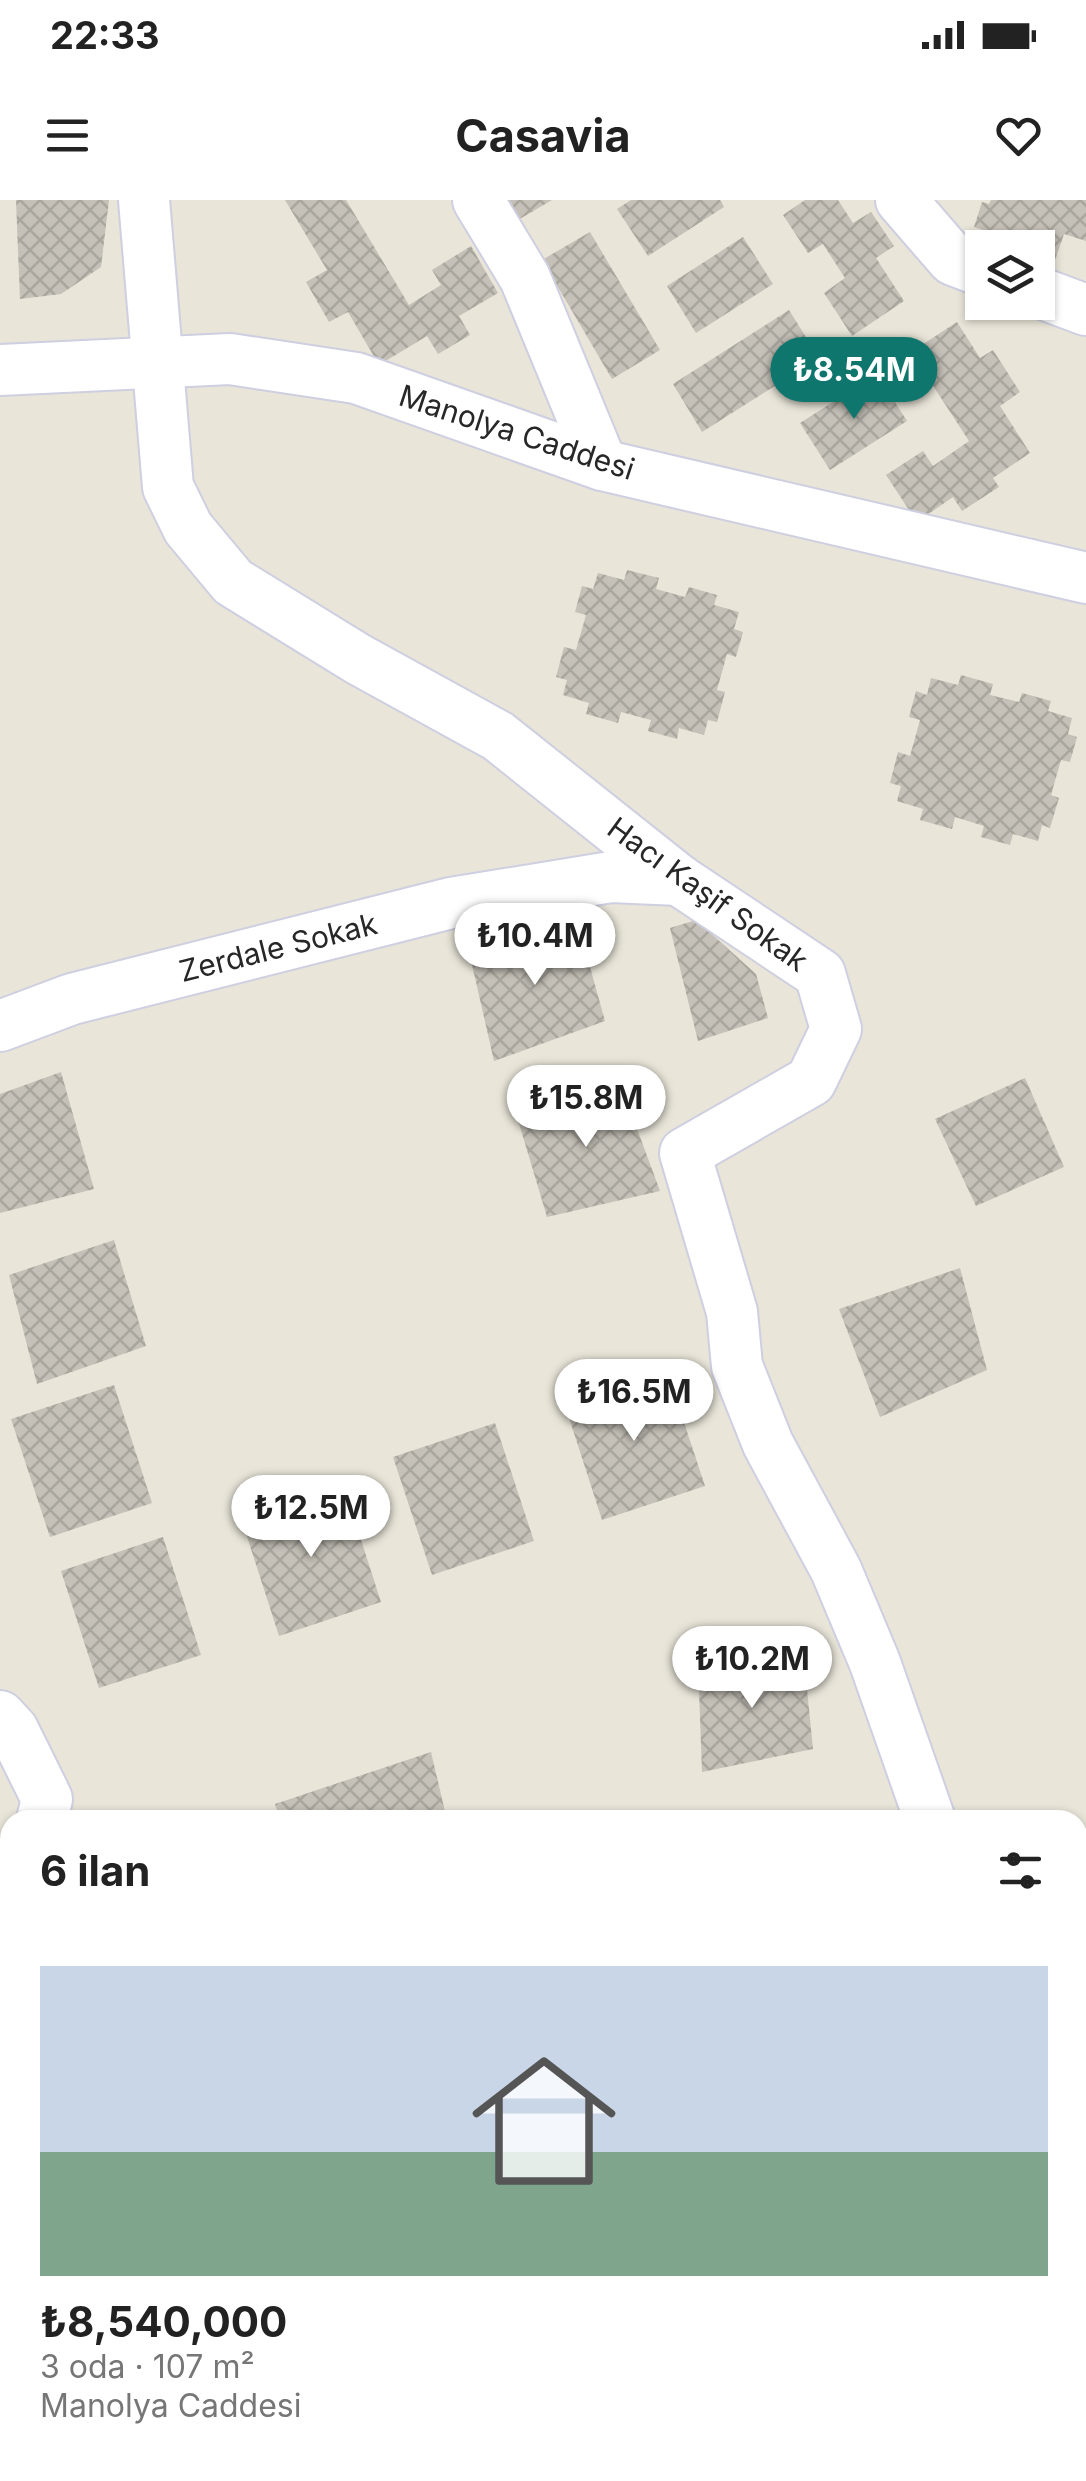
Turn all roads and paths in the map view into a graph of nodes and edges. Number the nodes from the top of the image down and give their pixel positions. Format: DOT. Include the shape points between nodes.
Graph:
graph roads {
  1 [pos="144,200"];
  2 [pos="478,200"];
  3 [pos="901,200"];
  4 [pos="965,265"];
  5 [pos="1055,298"];
  6 [pos="1086,310"];
  7 [pos="159,360"];
  8 [pos="0,370"];
  9 [pos="602,466"];
  10 [pos="1086,578"];
  11 [pos="680,880"];
  12 [pos="0,1026"];
  13 [pos="0,1716"];
  14 [pos="44,1810"];
  15 [pos="926,1810"];
  1 -- 7 [label="street, Hacı Kaşif Sokak"];
  2 -- 9 [label="street" via="524,278"];
  3 -- 4 [label="street" via="953,260"];
  5 -- 6 [label="street"];
  7 -- 8 [label="street, Manolya Caddesi"];
  7 -- 9 [label="street, Manolya Caddesi" via="230,359 356,378"];
  7 -- 11 [label="street, Hacı Kaşif Sokak" via="168,487 188,528 233,582 498,736"];
  9 -- 10 [label="street, Manolya Caddesi"];
  11 -- 12 [label="street, Zerdale Sokak" via="611,877 450,902 72,999"];
  11 -- 15 [label="street, Hacı Kaşif Sokak" via="820,974 836,1030 811,1081 684,1153 732,1312 738,1366 768,1444 836,1570"];
  13 -- 14 [label="street" via="47,1800"];
}
